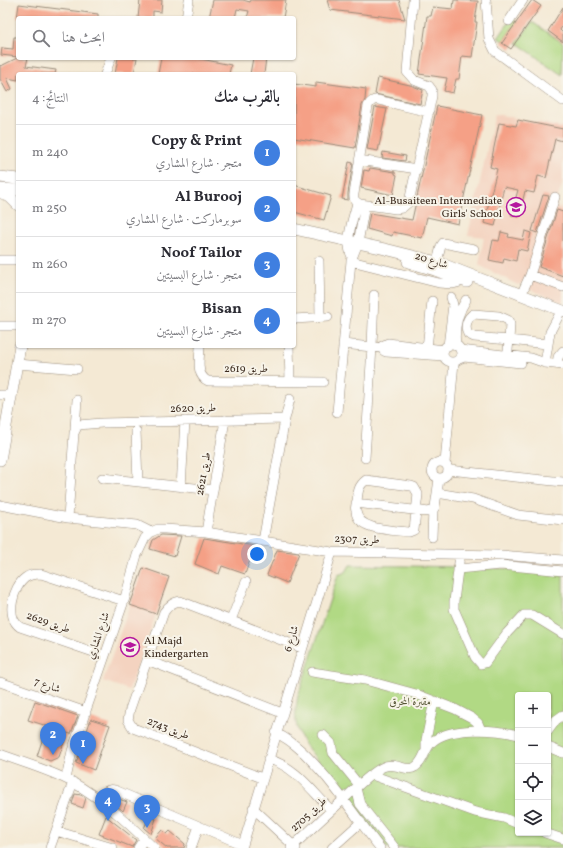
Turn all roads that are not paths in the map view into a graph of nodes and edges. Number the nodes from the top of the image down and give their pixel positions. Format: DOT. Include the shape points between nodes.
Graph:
graph roads {
  1 [pos="189,0"];
  2 [pos="413,0"];
  3 [pos="486,0"];
  4 [pos="523,0"];
  5 [pos="186,16"];
  6 [pos="509,21"];
  7 [pos="110,60"];
  8 [pos="106,72"];
  9 [pos="563,101"];
  10 [pos="429,112"];
  11 [pos="359,160"];
  12 [pos="417,169"];
  13 [pos="0,177"];
  14 [pos="16,179"];
  15 [pos="0,190"];
  16 [pos="16,190"];
  17 [pos="555,197"];
  18 [pos="16,203"];
  19 [pos="361,204"];
  20 [pos="296,230"];
  21 [pos="296,236"];
  22 [pos="474,249"];
  23 [pos="352,250"];
  24 [pos="0,260"];
  25 [pos="14,260"];
  26 [pos="319,261"];
  27 [pos="437,262"];
  28 [pos="530,275"];
  29 [pos="563,287"];
  30 [pos="374,295"];
  31 [pos="522,295"];
  32 [pos="451,297"];
  33 [pos="466,300"];
  34 [pos="432,301"];
  35 [pos="562,312"];
  36 [pos="296,320"];
  37 [pos="0,326"];
  38 [pos="16,326"];
  39 [pos="509,340"];
  40 [pos="343,344"];
  41 [pos="547,344"];
  42 [pos="372,347"];
  43 [pos="20,348"];
  44 [pos="200,348"];
  45 [pos="289,348"];
  46 [pos="382,348"];
  47 [pos="427,348"];
  48 [pos="563,352"];
  49 [pos="452,354"];
  50 [pos="507,358"];
  51 [pos="545,362"];
  52 [pos="17,364"];
  53 [pos="560,365"];
  54 [pos="77,369"];
  55 [pos="290,381"];
  56 [pos="323,382"];
  57 [pos="0,395"];
  58 [pos="12,395"];
  59 [pos="290,399"];
  60 [pos="77,400"];
  61 [pos="337,412"];
  62 [pos="285,419"];
  63 [pos="225,420"];
  64 [pos="185,421"];
  65 [pos="75,428"];
  66 [pos="136,431"];
  67 [pos="2,440"];
  68 [pos="365,458"];
  69 [pos="0,460"];
  70 [pos="444,465"];
  71 [pos="102,478"];
  72 [pos="439,479"];
  73 [pos="138,482"];
  74 [pos="563,482"];
  75 [pos="181,487"];
  76 [pos="214,490"];
  77 [pos="437,493"];
  78 [pos="356,503"];
  79 [pos="0,505"];
  80 [pos="433,510"];
  81 [pos="417,511"];
  82 [pos="68,518"];
  83 [pos="563,520"];
  84 [pos="151,532"];
  85 [pos="206,532"];
  86 [pos="432,537"];
  87 [pos="263,541"];
  88 [pos="332,552"];
  89 [pos="460,555"];
  90 [pos="563,560"];
  91 [pos="458,569"];
  92 [pos="563,570"];
  93 [pos="246,582"];
  94 [pos="124,602"];
  95 [pos="231,620"];
  96 [pos="563,634"];
  97 [pos="302,648"];
  98 [pos="105,656"];
  99 [pos="147,660"];
  100 [pos="312,672"];
  101 [pos="0,682"];
  102 [pos="434,701"];
  103 [pos="86,712"];
  104 [pos="282,713"];
  105 [pos="563,715"];
  106 [pos="550,728"];
  107 [pos="481,730"];
  108 [pos="515,734"];
  109 [pos="323,735"];
  110 [pos="275,736"];
  111 [pos="551,748"];
  112 [pos="426,749"];
  113 [pos="0,754"];
  114 [pos="563,754"];
  115 [pos="268,759"];
  116 [pos="372,775"];
  117 [pos="262,778"];
  118 [pos="66,779"];
  119 [pos="358,786"];
  120 [pos="344,799"];
  121 [pos="100,800"];
  122 [pos="254,808"];
  123 [pos="331,810"];
  124 [pos="361,822"];
  125 [pos="515,823"];
  126 [pos="199,826"];
  127 [pos="56,831"];
  128 [pos="551,835"];
  129 [pos="144,839"];
  130 [pos="563,839"];
  131 [pos="83,844"];
  132 [pos="242,847"];
  133 [pos="294,847"];
  134 [pos="377,847"];
  135 [pos="50,848"];
  136 [pos="113,848"];
  137 [pos="138,848"];
  138 [pos="154,848"];
  139 [pos="191,848"];
  140 [pos="332,848"];
  141 [pos="396,848"];
  1 -- 5 [label="street"];
  2 -- 10 [label="street" via="407,72 414,80 431,88"];
  3 -- 9 [label="street" via="489,39 495,52"];
  4 -- 6 [label="street"];
  7 -- 8 [label="street"];
  10 -- 11 [label="street" via="378,100 372,101 368,106"];
  10 -- 12 [label="street"];
  11 -- 12 [label="street"];
  11 -- 19 [label="street" via="354,196"];
  12 -- 19 [label="street" via="410,199 405,206 396,209"];
  13 -- 14 [label="main road"];
  15 -- 16 [label="main road"];
  15 -- 18 [label="main road"];
  17 -- 28 [label="street"];
  19 -- 23 [label="street"];
  20 -- 23 [label="main road, شارع 20"];
  21 -- 23 [label="main road, شارع 20"];
  22 -- 27 [label="street" via="443,243"];
  23 -- 27 [label="main road, شارع 20"];
  23 -- 35 [label="main road, شارع 20" via="384,255"];
  23 -- 40 [label="street"];
  24 -- 25 [label="street"];
  26 -- 36 [label="street" via="324,317"];
  27 -- 31 [label="main road, شارع 20"];
  28 -- 29 [label="street"];
  28 -- 31 [label="street"];
  30 -- 42 [label="street"];
  31 -- 35 [label="main road, شارع 20"];
  32 -- 49 [label="street"];
  33 -- 49 [label="street" via="457,320"];
  34 -- 47 [label="street"];
  35 -- 41 [label="street" via="550,332"];
  37 -- 38 [label="street"];
  39 -- 39 [label="street" via="508,320 474,314 468,318 466,331 470,336"];
  39 -- 41 [label="street"];
  39 -- 50 [label="street"];
  40 -- 42 [label="street"];
  40 -- 61 [label="street"];
  41 -- 51 [label="street"];
  42 -- 46 [label="street"];
  42 -- 68 [label="street"];
  43 -- 52 [label="main road"];
  44 -- 55 [label="street, طريق 2619" via="201,376 208,381"];
  45 -- 55 [label="street"];
  46 -- 47 [label="street" via="388,343"];
  46 -- 49 [label="street" via="386,352"];
  47 -- 49 [label="street"];
  48 -- 53 [label="street" via="558,357"];
  49 -- 50 [label="street" via="464,357"];
  49 -- 70 [label="street"];
  50 -- 51 [label="street" via="531,364"];
  51 -- 53 [label="street"];
  52 -- 54 [label="street"];
  52 -- 58 [label="main road"];
  55 -- 56 [label="street, طريق 2619"];
  57 -- 58 [label="street"];
  58 -- 67 [label="main road"];
  59 -- 62 [label="street"];
  60 -- 65 [label="street"];
  62 -- 63 [label="street, طريق 2620"];
  62 -- 87 [label="street"];
  63 -- 64 [label="street, طريق 2620"];
  63 -- 76 [label="street, طريق 2621"];
  64 -- 65 [label="street, طريق 2620" via="81,424"];
  64 -- 75 [label="street"];
  65 -- 82 [label="street"];
  66 -- 73 [label="street"];
  67 -- 69 [label="main road"];
  70 -- 72 [label="street" via="444,478"];
  70 -- 72 [label="street" via="434,465 432,470 434,476"];
  70 -- 74 [label="street"];
  71 -- 73 [label="street"];
  72 -- 77 [label="street"];
  73 -- 75 [label="street"];
  75 -- 76 [label="street"];
  76 -- 85 [label="street, طريق 2621"];
  77 -- 80 [label="street"];
  77 -- 83 [label="street" via="473,499 518,515"];
  78 -- 81 [label="street"];
  78 -- 81 [label="street" via="357,516 370,527 412,531 416,528"];
  78 -- 81 [label="street" via="361,483 371,480 414,488 418,494"];
  79 -- 82 [label="street"];
  80 -- 81 [label="street"];
  80 -- 86 [label="street"];
  82 -- 84 [label="street" via="137,525"];
  84 -- 85 [label="street, طريق 2307" via="165,529"];
  84 -- 94 [label="street, شارع المشاري" via="145,538 138,555"];
  85 -- 87 [label="street, طريق 2307"];
  87 -- 88 [label="street, طريق 2307"];
  88 -- 89 [label="street, طريق 2307"];
  88 -- 97 [label="street, شارع 6"];
  89 -- 90 [label="street, طريق 2307"];
  89 -- 91 [label="street"];
  91 -- 92 [label="street" via="501,565"];
  91 -- 96 [label="street" via="455,613 481,664 524,615 532,615"];
  93 -- 95 [label="street"];
  94 -- 98 [label="street, شارع المشاري"];
  94 -- 98 [label="street, طريق 2629" via="41,574 26,577 14,595 12,607 15,624"];
  95 -- 97 [label="street, طريق 2743"];
  95 -- 99 [label="street, طريق 2743" via="180,601 170,604 164,612"];
  97 -- 104 [label="street, شارع 6"];
  98 -- 103 [label="street, شارع المشاري"];
  99 -- 104 [label="street"];
  99 -- 117 [label="street, طريق 2743" via="128,715 133,728"];
  100 -- 102 [label="street" via="382,684"];
  101 -- 103 [label="street, شارع 7"];
  102 -- 107 [label="street" via="472,718"];
  102 -- 112 [label="street"];
  103 -- 118 [label="street, شارع المشاري" via="72,751"];
  104 -- 110 [label="street, شارع 6"];
  105 -- 106 [label="street"];
  107 -- 108 [label="street"];
  107 -- 112 [label="street" via="443,736"];
  109 -- 119 [label="street" via="331,743 333,752"];
  110 -- 115 [label="street, شارع 6"];
  110 -- 120 [label="street" via="306,753"];
  111 -- 114 [label="street"];
  112 -- 116 [label="street, طريق 2705" via="418,765 413,768 389,765"];
  113 -- 118 [label="street"];
  115 -- 117 [label="street, شارع 6"];
  115 -- 123 [label="street" via="290,769"];
  116 -- 119 [label="street, طريق 2705"];
  116 -- 125 [label="street" via="475,812"];
  117 -- 122 [label="street, شارع 6"];
  118 -- 121 [label="street"];
  118 -- 127 [label="street, شارع المشاري"];
  119 -- 120 [label="street, طريق 2705"];
  119 -- 141 [label="street" via="360,804"];
  120 -- 123 [label="street, طريق 2705"];
  120 -- 124 [label="street"];
  121 -- 126 [label="street" via="106,792 113,790"];
  121 -- 129 [label="street"];
  122 -- 132 [label="street, شارع 6"];
  122 -- 133 [label="street"];
  123 -- 133 [label="street, طريق 2705"];
  124 -- 134 [label="street"];
  124 -- 140 [label="street"];
  126 -- 132 [label="street"];
  126 -- 139 [label="street"];
  127 -- 131 [label="street"];
  127 -- 135 [label="street, شارع المشاري"];
  128 -- 130 [label="street"];
  129 -- 137 [label="street"];
  129 -- 138 [label="street"];
  131 -- 136 [label="street"];
}
